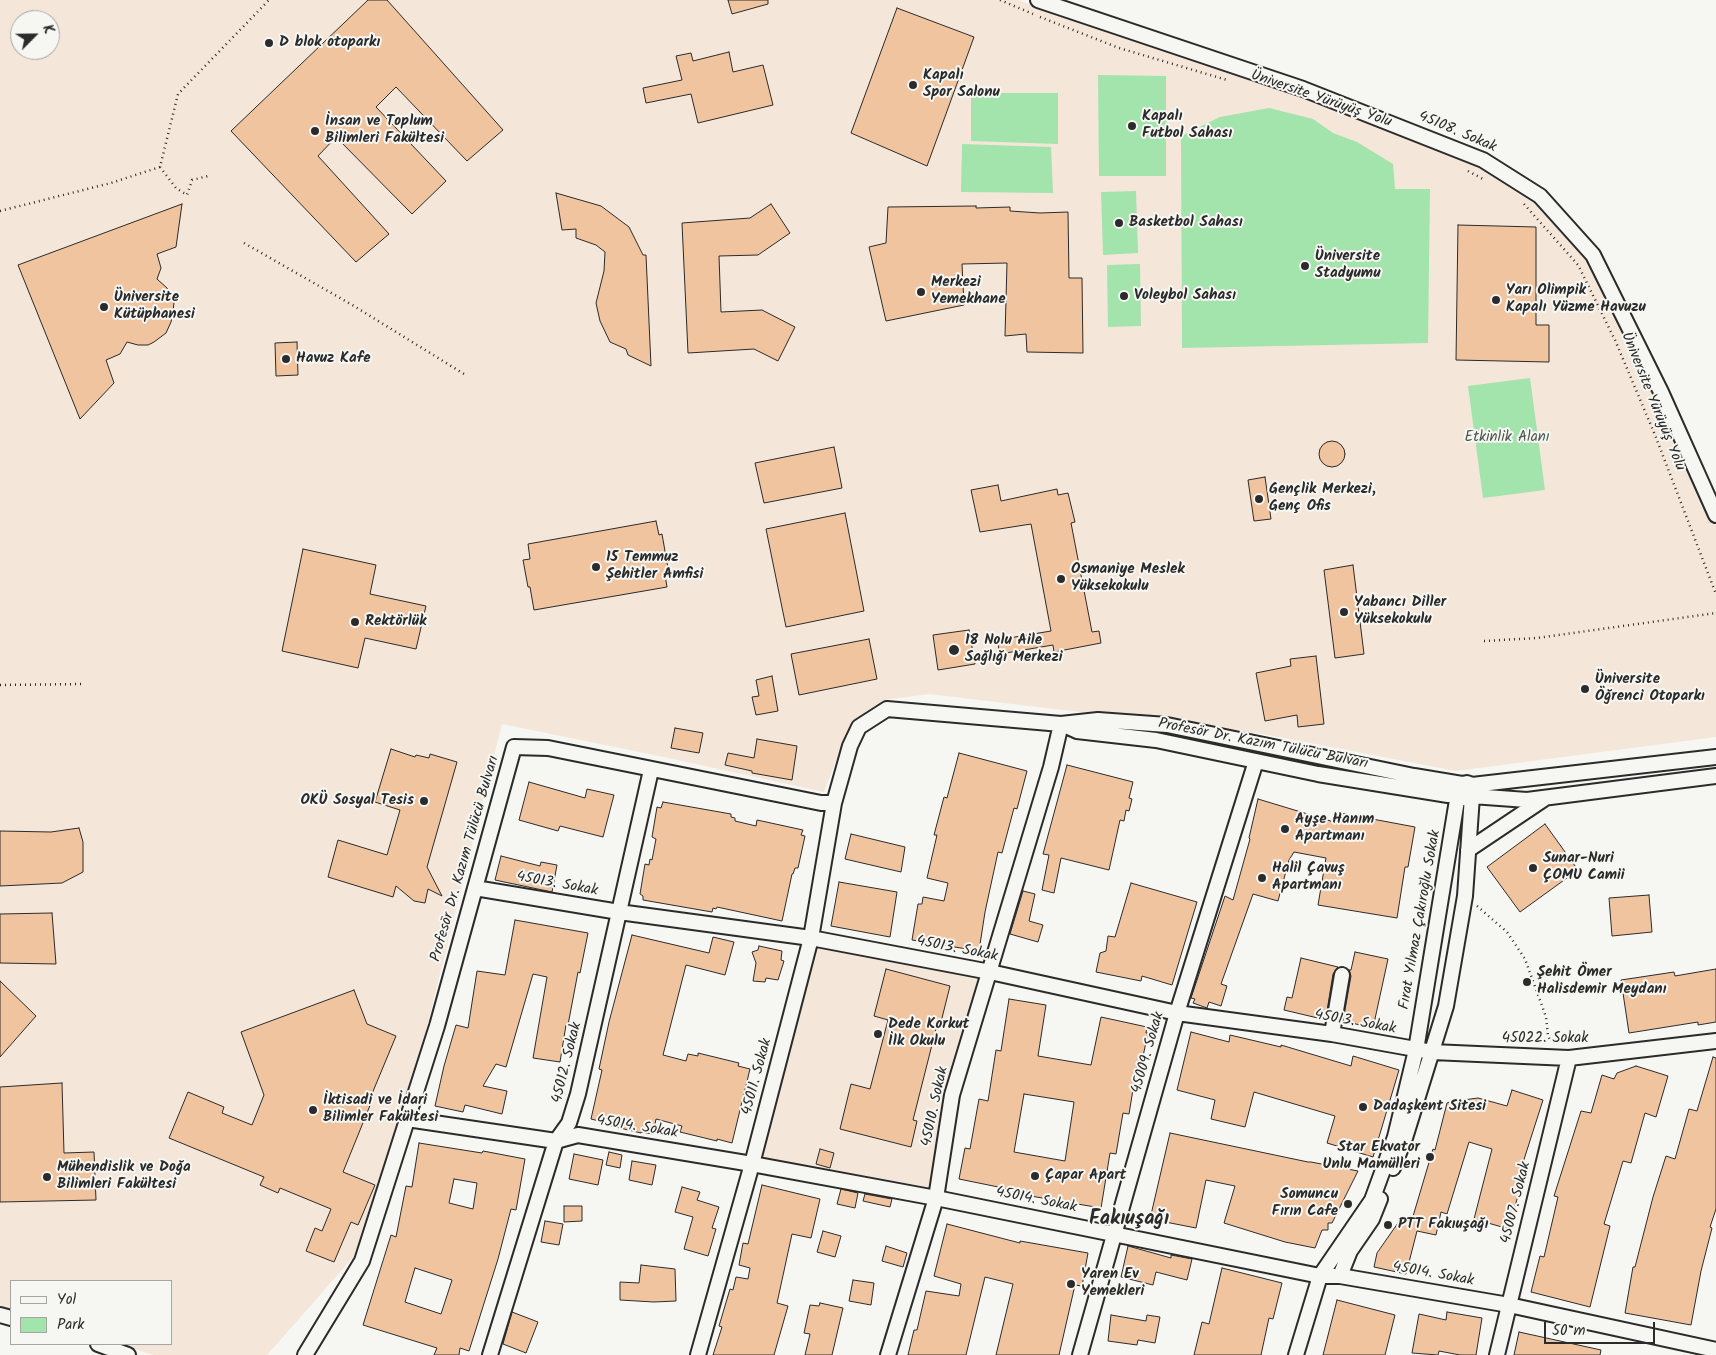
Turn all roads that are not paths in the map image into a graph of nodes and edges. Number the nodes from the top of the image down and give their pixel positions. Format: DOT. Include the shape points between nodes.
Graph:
graph roads {
  1 [pos="1038,0"];
  2 [pos="1716,515"];
  3 [pos="1061,724"];
  4 [pos="1716,757"];
  5 [pos="1256,761"];
  6 [pos="651,770"];
  7 [pos="1716,776"];
  8 [pos="1464,790"];
  9 [pos="1548,797"];
  10 [pos="834,803"];
  11 [pos="1468,850"];
  12 [pos="475,888"];
  13 [pos="619,912"];
  14 [pos="811,938"];
  15 [pos="990,972"];
  16 [pos="1342,975"];
  17 [pos="1177,1013"];
  18 [pos="1332,1034"];
  19 [pos="1716,1041"];
  20 [pos="1416,1050"];
  21 [pos="1432,1052"];
  22 [pos="1563,1058"];
  23 [pos="407,1119"];
  24 [pos="556,1141"];
  25 [pos="752,1164"];
  26 [pos="936,1198"];
  27 [pos="1116,1233"];
  28 [pos="1320,1276"];
  29 [pos="1340,1276"];
  30 [pos="1509,1305"];
  31 [pos="101,1345"];
  32 [pos="1715,1349"];
  33 [pos="128,1355"];
  34 [pos="305,1355"];
  35 [pos="490,1355"];
  36 [pos="698,1355"];
  37 [pos="888,1355"];
  38 [pos="1080,1355"];
  39 [pos="1296,1355"];
  40 [pos="1497,1355"];
  1 -- 2 [label="street, 45108. Sokak" via="1330,100 1483,160 1540,196 1593,255"];
  3 -- 5 [label="street, Profesör Dr. Kazım Tülücü Bulvarı" via="1077,731 1156,740"];
  3 -- 8 [label="street, Profesör Dr. Kazım Tülücü Bulvarı" via="1098,720 1167,725"];
  3 -- 10 [label="street, Profesör Dr. Kazım Tülücü Bulvarı" via="888,708 859,727 850,746"];
  3 -- 15 [label="street, 45010. Sokak"];
  4 -- 8 [label="street, Profesör Dr. Kazım Tülücü Bulvarı"];
  5 -- 8 [label="street, Profesör Dr. Kazım Tülücü Bulvarı" via="1448,795"];
  5 -- 17 [label="street, 45009. Sokak"];
  6 -- 10 [label="street, Profesör Dr. Kazım Tülücü Bulvarı"];
  6 -- 12 [label="street, Profesör Dr. Kazım Tülücü Bulvarı" via="548,748 514,747"];
  6 -- 13 [label="street, 45012. Sokak"];
  7 -- 9 [label="street, Profesör Dr. Kazım Tülücü Bulvarı"];
  8 -- 9 [label="street, Profesör Dr. Kazım Tülücü Bulvarı" via="1527,800"];
  8 -- 11 [label="street"];
  8 -- 20 [label="street, Fırat Yılmaz Çakıroğlu Sokak" via="1437,914"];
  9 -- 11 [label="street"];
  10 -- 14 [label="street, 45011. Sokak"];
  11 -- 21 [label="street" via="1465,896 1446,1006"];
  12 -- 13 [label="street, 45013. Sokak"];
  12 -- 23 [label="street, Profesör Dr. Kazım Tülücü Bulvarı" via="437,1026"];
  13 -- 14 [label="street, 45013. Sokak"];
  13 -- 24 [label="street, 45012. Sokak" via="578,1094 569,1124"];
  14 -- 15 [label="street, 45013. Sokak"];
  14 -- 25 [label="street, 45011. Sokak"];
  15 -- 17 [label="street, 45013. Sokak"];
  15 -- 26 [label="street, 45010. Sokak" via="952,1095"];
  16 -- 18 [label="street"];
  17 -- 18 [label="street, 45013. Sokak"];
  17 -- 27 [label="street, 45009. Sokak"];
  18 -- 20 [label="street, 45013. Sokak"];
  19 -- 22 [label="street, 45022. Sokak"];
  20 -- 21 [label="street, 45013. Sokak"];
  20 -- 28 [label="street, Fırat Yılmaz Çakıroğlu Sokak" via="1394,1137 1372,1200"];
  21 -- 22 [label="street, 45022. Sokak"];
  21 -- 29 [label="street" via="1405,1138 1372,1219 1350,1251"];
  22 -- 30 [label="street, 45007. Sokak"];
  23 -- 24 [label="street, 45014. Sokak"];
  23 -- 34 [label="street, Profesör Dr. Kazım Tülücü Bulvarı" via="362,1261"];
  24 -- 25 [label="street, 45014. Sokak" via="578,1135"];
  24 -- 35 [label="street, 45012. Sokak"];
  25 -- 26 [label="street, 45014. Sokak"];
  25 -- 36 [label="street, 45011. Sokak"];
  26 -- 27 [label="street, 45014. Sokak"];
  26 -- 37 [label="street, 45010. Sokak"];
  27 -- 28 [label="street, 45014. Sokak"];
  27 -- 38 [label="street, 45009. Sokak"];
  28 -- 29 [label="street, 45014. Sokak"];
  28 -- 39 [label="street, Fırat Yılmaz Çakıroğlu Sokak"];
  29 -- 30 [label="street, 45014. Sokak"];
  30 -- 32 [label="street, 45014. Sokak"];
  30 -- 40 [label="street, 45007. Sokak"];
  31 -- 33 [label="street"];
}
